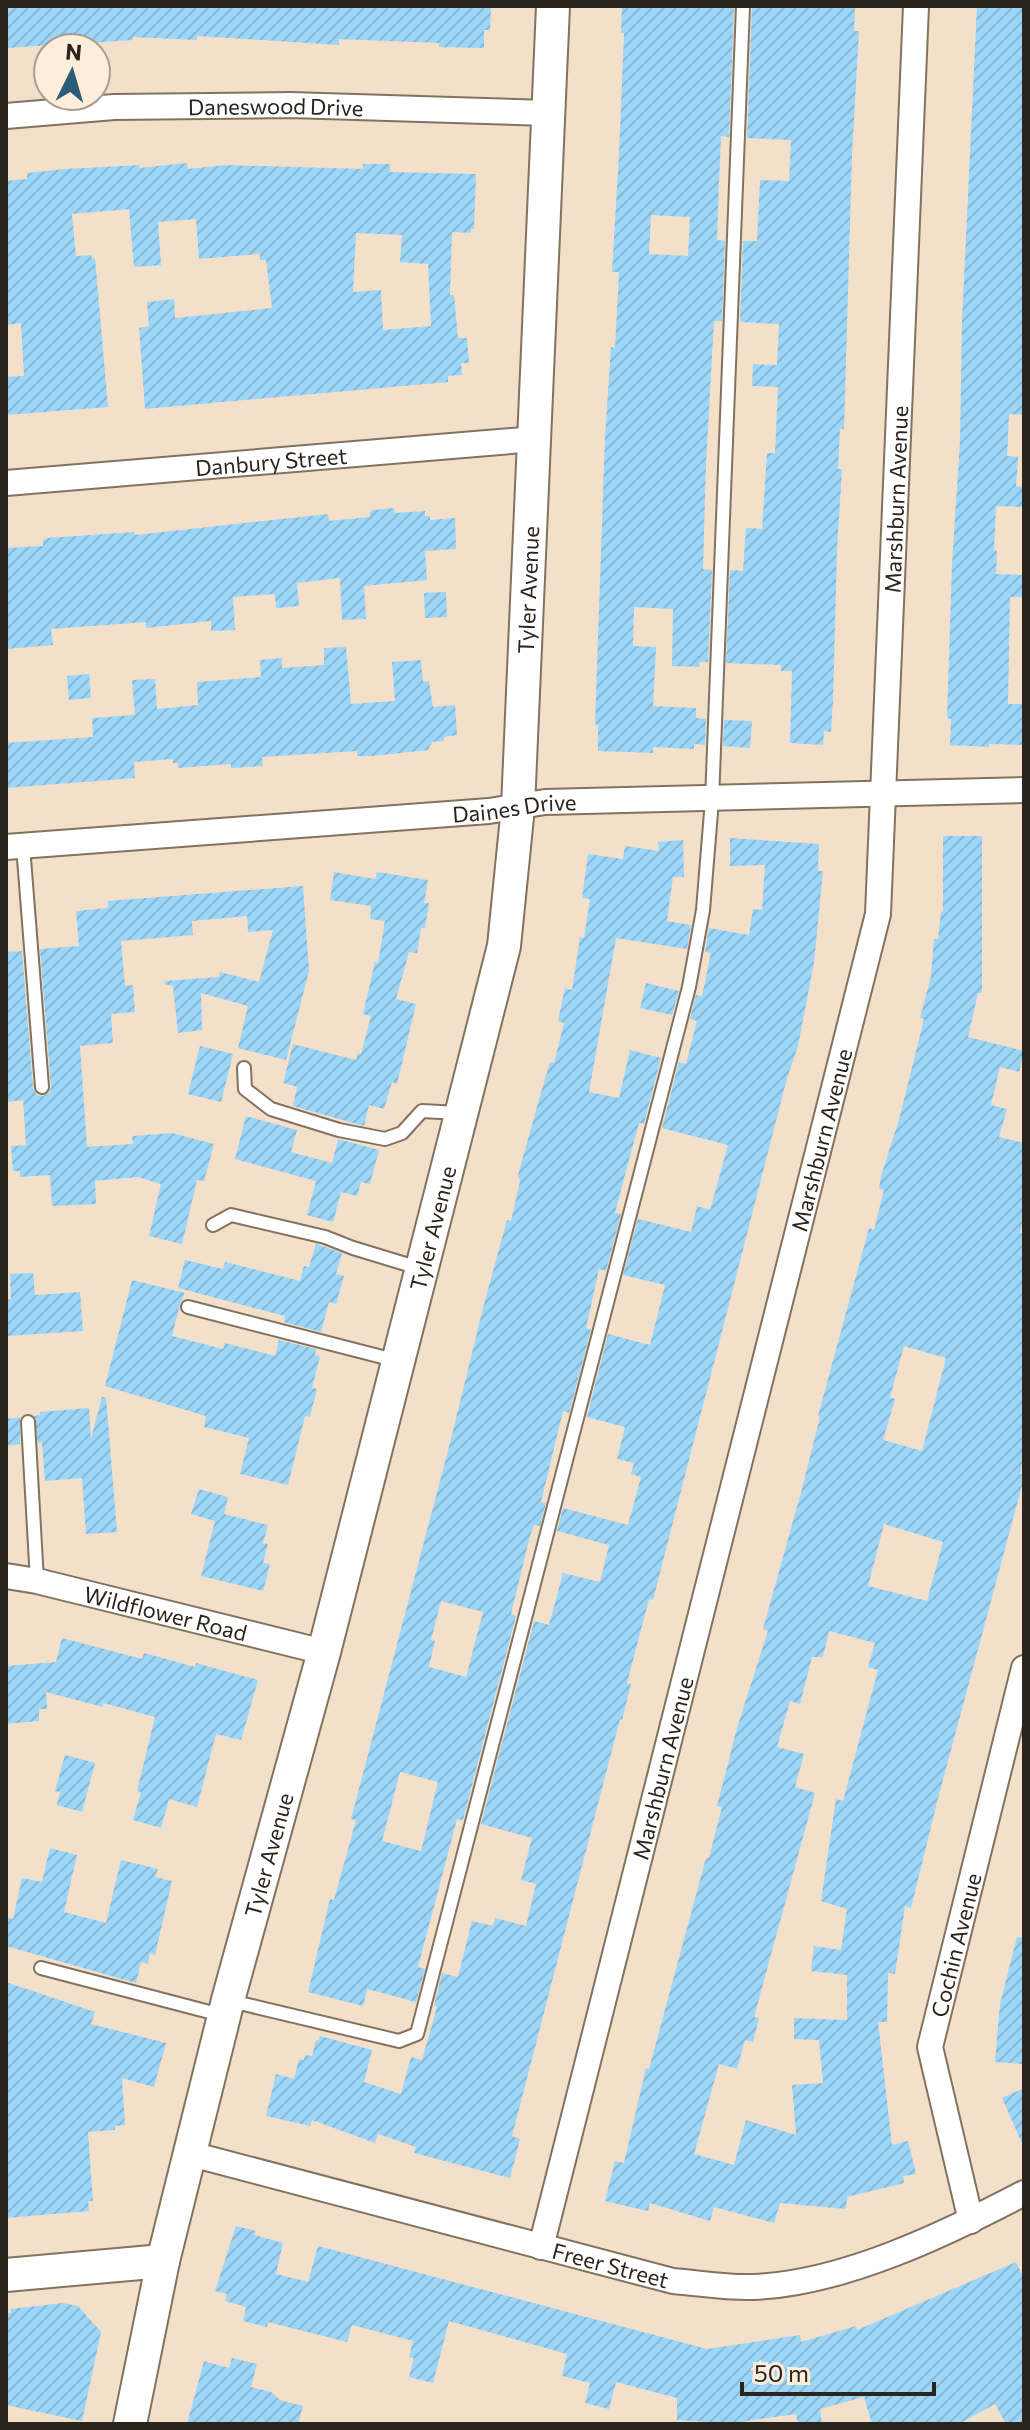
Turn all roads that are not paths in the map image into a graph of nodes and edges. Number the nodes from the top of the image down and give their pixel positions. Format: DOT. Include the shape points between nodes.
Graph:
graph roads {
  1 [pos="553,6"];
  2 [pos="743,6"];
  3 [pos="916,6"];
  4 [pos="547,113"];
  5 [pos="6,116"];
  6 [pos="536,439"];
  7 [pos="6,483"];
  8 [pos="1024,790"];
  9 [pos="882,796"];
  10 [pos="712,800"];
  11 [pos="518,807"];
  12 [pos="14,846"];
  13 [pos="244,1068"];
  14 [pos="42,1087"];
  15 [pos="463,1114"];
  16 [pos="213,1225"];
  17 [pos="422,1269"];
  18 [pos="188,1307"];
  19 [pos="398,1361"];
  20 [pos="28,1422"];
  21 [pos="6,1576"];
  22 [pos="37,1581"];
  23 [pos="324,1652"];
  24 [pos="1024,1668"];
  25 [pos="41,1968"];
  26 [pos="226,2008"];
  27 [pos="191,2154"];
  28 [pos="1024,2193"];
  29 [pos="971,2221"];
  30 [pos="541,2247"];
  31 [pos="163,2261"];
  32 [pos="6,2275"];
  33 [pos="130,2424"];
  1 -- 4 [label="street, Tyler Avenue"];
  2 -- 10 [label="lane"];
  3 -- 9 [label="street, Marshburn Avenue"];
  4 -- 5 [label="street, Daneswood Drive" via="290,105 114,107"];
  4 -- 6 [label="street, Tyler Avenue"];
  6 -- 7 [label="street, Danbury Street"];
  6 -- 11 [label="street, Tyler Avenue"];
  8 -- 9 [label="street, Daines Drive"];
  9 -- 10 [label="street, Daines Drive"];
  9 -- 30 [label="street, Marshburn Avenue" via="878,914"];
  10 -- 11 [label="street, Daines Drive" via="545,802"];
  10 -- 26 [label="lane" via="703,910 689,987 417,2034 399,2041"];
  11 -- 12 [label="street, Daines Drive"];
  11 -- 15 [label="street, Tyler Avenue" via="504,946"];
  12 -- 14 [label="lane"];
  13 -- 15 [label="lane" via="245,1089 271,1109 339,1130 385,1139 402,1133 422,1111"];
  15 -- 17 [label="street, Tyler Avenue"];
  16 -- 17 [label="lane" via="231,1215 325,1237"];
  17 -- 19 [label="street, Tyler Avenue"];
  18 -- 19 [label="lane"];
  19 -- 23 [label="street, Tyler Avenue"];
  20 -- 22 [label="lane"];
  21 -- 22 [label="street, Wildflower Road"];
  22 -- 23 [label="street, Wildflower Road"];
  23 -- 26 [label="street, Tyler Avenue"];
  24 -- 29 [label="street, Cochin Avenue" via="930,2047"];
  25 -- 26 [label="lane"];
  26 -- 27 [label="street, Tyler Avenue"];
  27 -- 30 [label="street, Freer Street"];
  27 -- 31 [label="street, Tyler Avenue"];
  28 -- 29 [label="street, Freer Street"];
  29 -- 30 [label="street, Freer Street" via="835,2275 752,2287 673,2281"];
  31 -- 32 [label="street"];
  31 -- 33 [label="street, Tyler Avenue"];
}
